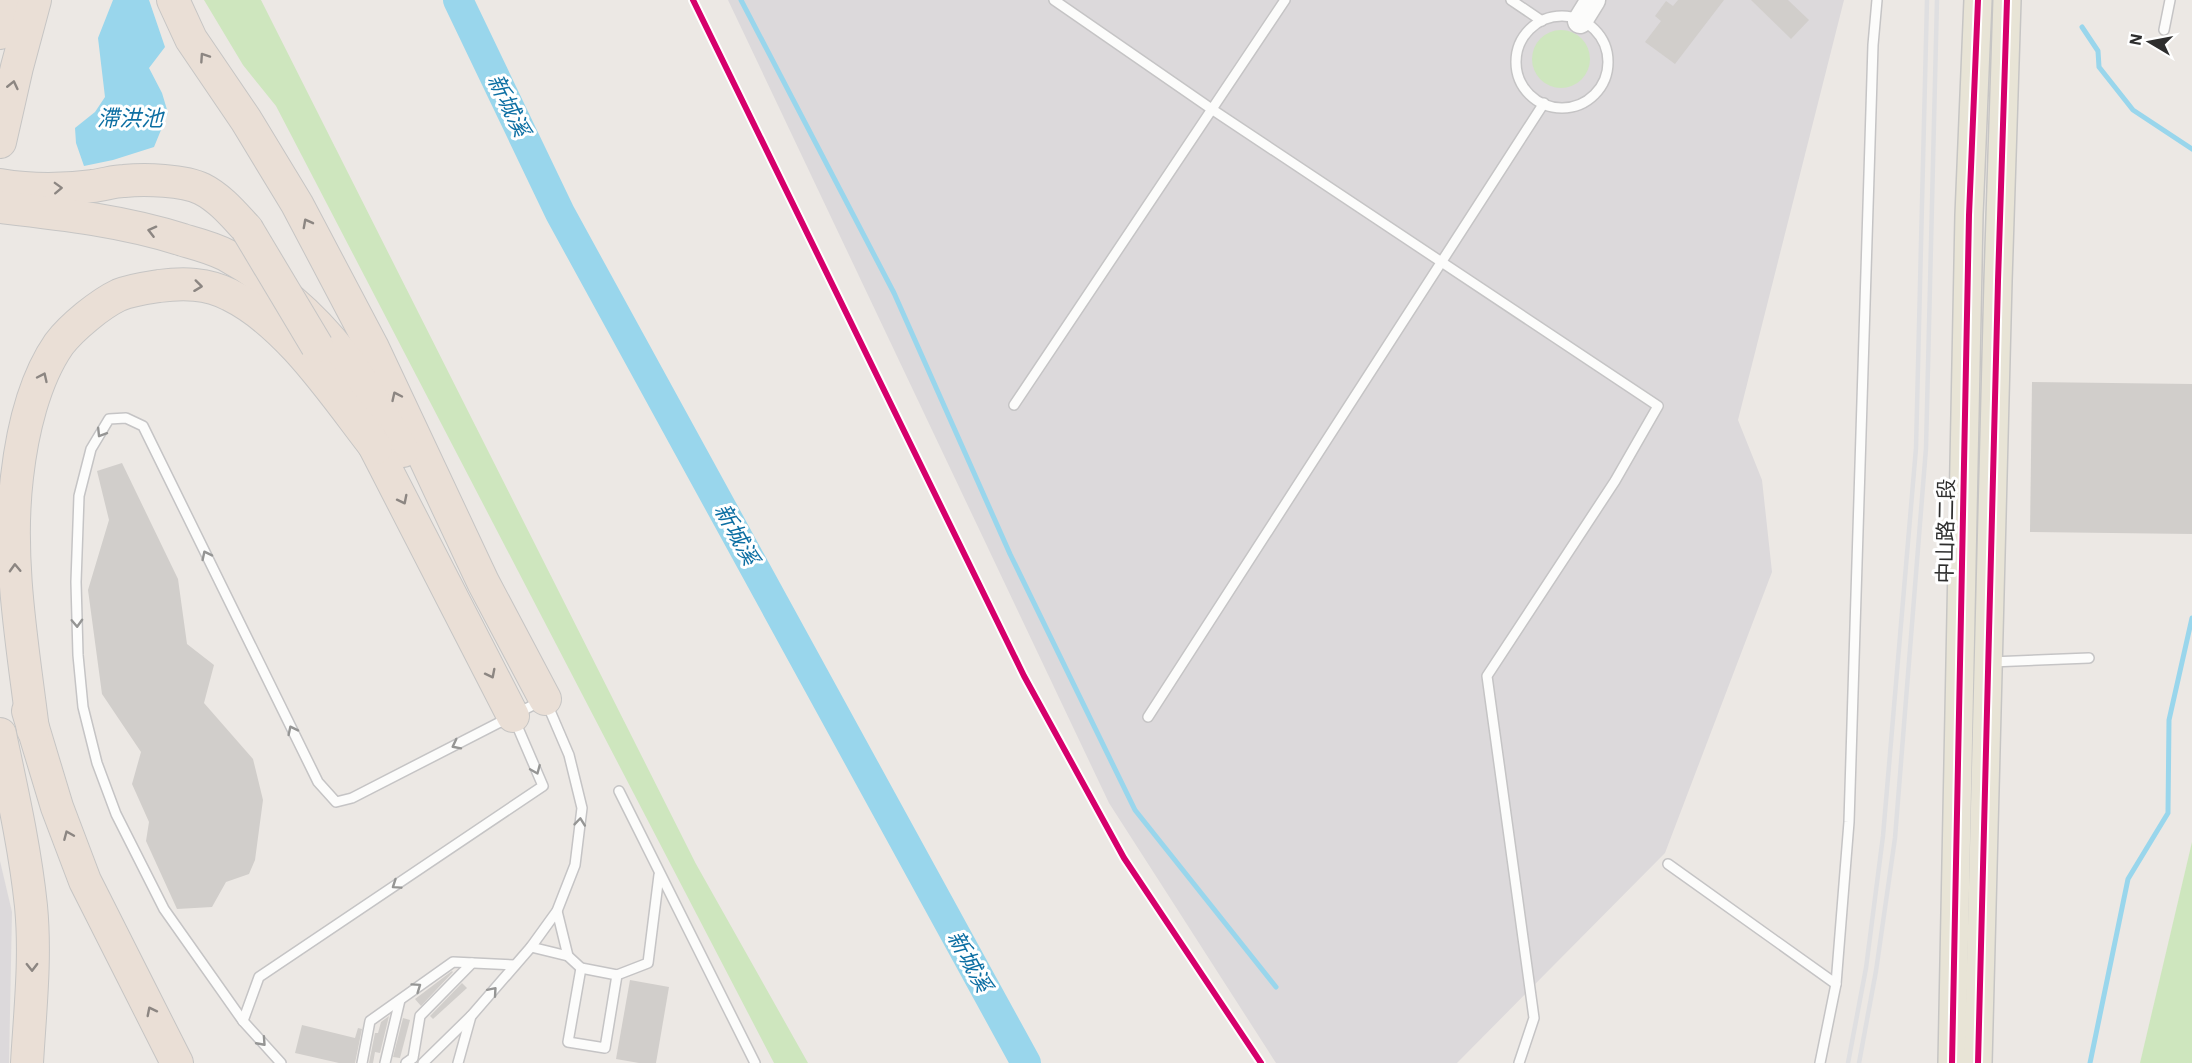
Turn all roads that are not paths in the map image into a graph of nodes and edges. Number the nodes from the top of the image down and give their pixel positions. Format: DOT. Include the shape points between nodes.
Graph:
graph roads {
  1 [pos="10,0"];
  2 [pos="35,0"];
  3 [pos="173,0"];
  4 [pos="1054,0"];
  5 [pos="1285,0"];
  6 [pos="1511,0"];
  7 [pos="1593,0"];
  8 [pos="1877,0"];
  9 [pos="1978,0"];
  10 [pos="2007,0"];
  11 [pos="2170,0"];
  12 [pos="1542,21"];
  13 [pos="1581,21"];
  14 [pos="2164,30"];
  15 [pos="0,33"];
  16 [pos="1544,103"];
  17 [pos="1213,110"];
  18 [pos="0,142"];
  19 [pos="0,185"];
  20 [pos="0,207"];
  21 [pos="1969,215"];
  22 [pos="2000,216"];
  23 [pos="1442,261"];
  24 [pos="1014,405"];
  25 [pos="376,448"];
  26 [pos="483,582"];
  27 [pos="0,607"];
  28 [pos="2089,658"];
  29 [pos="1988,662"];
  30 [pos="545,699"];
  31 [pos="513,716"];
  32 [pos="1148,717"];
  33 [pos="33,730"];
  34 [pos="0,734"];
  35 [pos="0,759"];
  36 [pos="619,791"];
  37 [pos="21,831"];
  38 [pos="1668,864"];
  39 [pos="659,875"];
  40 [pos="557,911"];
  41 [pos="531,947"];
  42 [pos="568,956"];
  43 [pos="472,963"];
  44 [pos="515,965"];
  45 [pos="580,968"];
  46 [pos="617,975"];
  47 [pos="1836,984"];
  48 [pos="400,1000"];
  49 [pos="472,1015"];
  50 [pos="243,1021"];
  51 [pos="27,1063"];
  52 [pos="177,1063"];
  53 [pos="281,1063"];
  54 [pos="362,1063"];
  55 [pos="385,1063"];
  56 [pos="406,1063"];
  57 [pos="423,1063"];
  58 [pos="458,1063"];
  59 [pos="755,1063"];
  60 [pos="1519,1063"];
  61 [pos="1820,1063"];
  62 [pos="1952,1063"];
  63 [pos="1978,1063"];
  1 -- 15 [label="highway"];
  18 -- 2 [label="highway, one-way"];
  26 -- 3 [label="highway, one-way" via="357,317 297,204 191,39"];
  4 -- 17 [label="lane"];
  5 -- 17 [label="lane"];
  6 -- 12 [label="lane"];
  7 -- 13 [label="street"];
  8 -- 47 [label="lane" via="1849,822"];
  9 -- 21 [label="main road, 中山路二段"];
  10 -- 22 [label="main road"];
  11 -- 14 [label="lane"];
  12 -- 13 [label="lane" via="1565,16"];
  12 -- 16 [label="lane" via="1524,36 1516,59 1525,89"];
  13 -- 16 [label="lane" via="1594,29 1603,42 1607,57 1604,81 1595,94 1574,106 1559,108"];
  16 -- 23 [label="lane"];
  17 -- 23 [label="lane"];
  17 -- 24 [label="lane"];
  19 -- 25 [label="highway, one-way, bridge" via="38,189 153,180 201,189 247,229"];
  26 -- 20 [label="highway, one-way" via="344,356 304,311 225,255 196,244 132,226"];
  21 -- 22 [label="main road"];
  21 -- 62 [label="main road, 中山路二段"];
  22 -- 29 [label="main road"];
  23 -- 32 [label="lane"];
  23 -- 60 [label="lane" via="1658,406 1615,481 1486,676 1534,1018"];
  25 -- 31 [label="highway, one-way"];
  33 -- 25 [label="highway, one-way" via="16,588 16,477 32,401 60,343 86,317 119,296 143,288 192,284 230,295 292,342"];
  26 -- 30 [label="highway"];
  27 -- 33 [label="highway"];
  28 -- 29 [label="lane"];
  29 -- 63 [label="main road"];
  30 -- 31 [label="lane"];
  40 -- 30 [label="lane, one-way" via="575,866 582,808 569,755"];
  31 -- 50 [label="lane, one-way" via="543,786 259,977"];
  31 -- 50 [label="lane, one-way" via="352,798 336,802 318,782 143,426 126,418 110,419 91,448 79,496 76,582 83,707 112,804 155,892"];
  52 -- 33 [label="highway, one-way" via="85,880"];
  34 -- 37 [label="highway"];
  35 -- 37 [label="highway"];
  36 -- 39 [label="lane"];
  37 -- 51 [label="highway, one-way" via="31,908"];
  38 -- 47 [label="lane"];
  39 -- 46 [label="lane" via="648,963"];
  39 -- 59 [label="lane"];
  40 -- 41 [label="lane"];
  40 -- 42 [label="lane"];
  41 -- 42 [label="lane"];
  41 -- 44 [label="lane"];
  42 -- 45 [label="lane"];
  43 -- 44 [label="lane"];
  48 -- 43 [label="lane, one-way" via="453,962"];
  43 -- 56 [label="lane" via="420,1016 412,1058"];
  49 -- 44 [label="lane, one-way"];
  45 -- 46 [label="lane"];
  45 -- 46 [label="lane" via="568,1042 605,1048"];
  47 -- 61 [label="lane"];
  48 -- 54 [label="lane" via="370,1021"];
  48 -- 55 [label="lane"];
  49 -- 57 [label="lane"];
  49 -- 58 [label="lane"];
  50 -- 53 [label="lane, one-way"];
}
